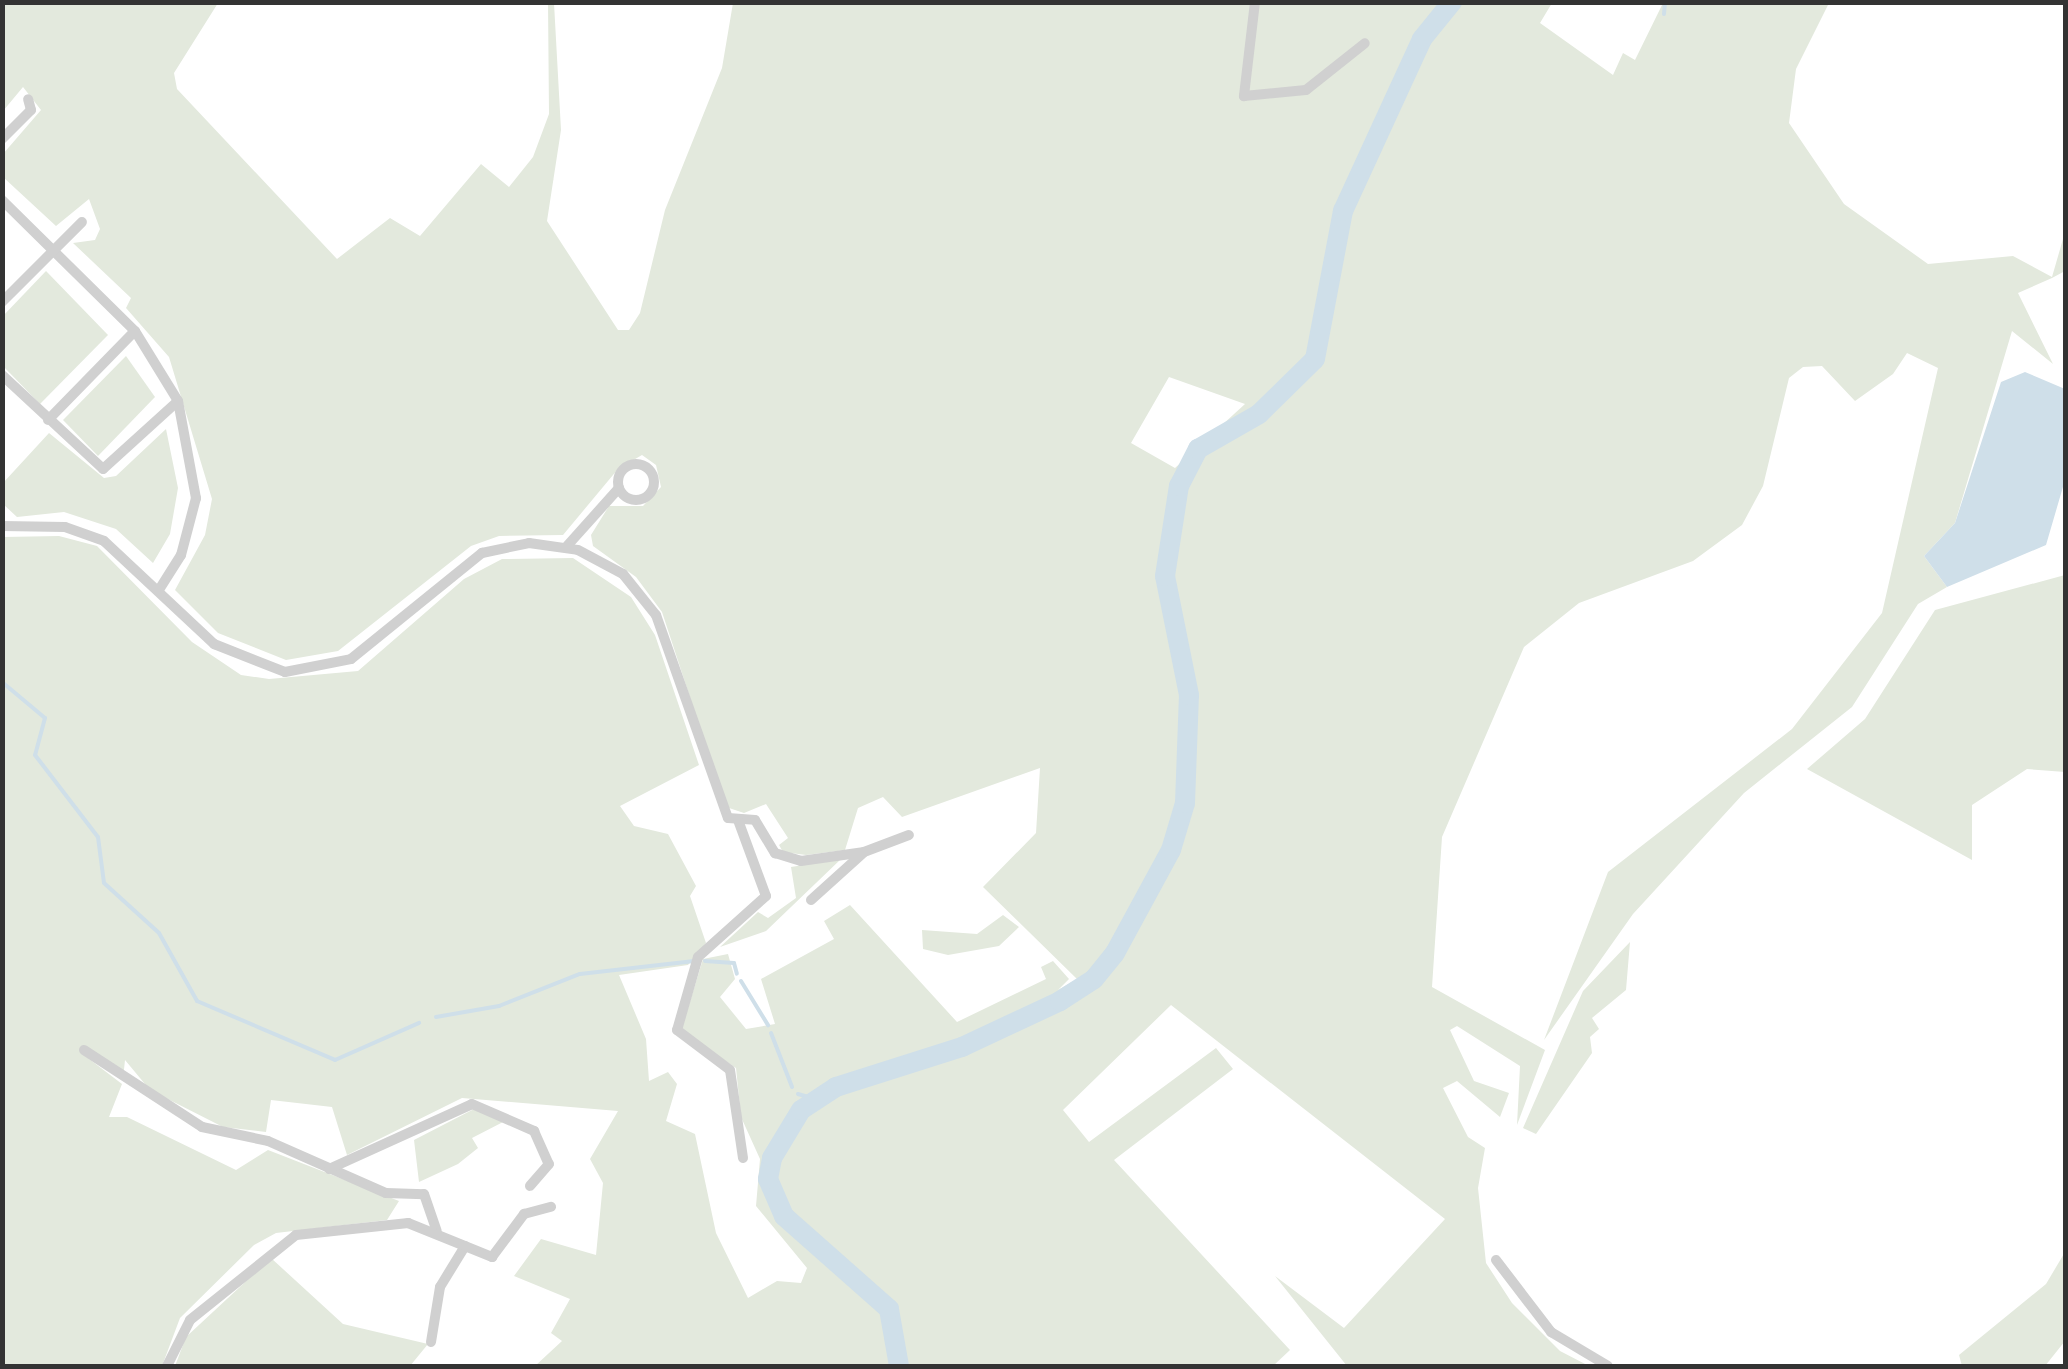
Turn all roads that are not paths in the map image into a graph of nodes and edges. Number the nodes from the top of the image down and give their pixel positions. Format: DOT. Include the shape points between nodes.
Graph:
graph roads {
  1 [pos="1255,2"];
  2 [pos="1365,42"];
  3 [pos="28,100"];
  4 [pos="2,139"];
  5 [pos="2,200"];
  6 [pos="82,222"];
  7 [pos="52,251"];
  8 [pos="2,302"];
  9 [pos="134,331"];
  10 [pos="2,375"];
  11 [pos="178,401"];
  12 [pos="48,420"];
  13 [pos="619,488"];
  14 [pos="2,526"];
  15 [pos="567,546"];
  16 [pos="158,590"];
  17 [pos="738,820"];
  18 [pos="909,835"];
  19 [pos="864,852"];
  20 [pos="811,900"];
  21 [pos="84,1050"];
  22 [pos="743,1158"];
  23 [pos="329,1169"];
  24 [pos="530,1186"];
  25 [pos="551,1207"];
  26 [pos="437,1231"];
  27 [pos="465,1246"];
  28 [pos="1496,1260"];
  29 [pos="431,1342"];
  30 [pos="166,1366"];
  31 [pos="1608,1366"];
  1 -- 2 [label="street" via="1244,96 1306,90"];
  3 -- 4 [label="street" via="31,110"];
  5 -- 7 [label="street"];
  6 -- 7 [label="street"];
  7 -- 8 [label="street"];
  7 -- 9 [label="street"];
  9 -- 11 [label="street"];
  9 -- 12 [label="street"];
  10 -- 12 [label="street"];
  11 -- 12 [label="street" via="109,469 94,464"];
  11 -- 16 [label="street" via="196,498 181,555"];
  13 -- 15 [label="street"];
  14 -- 16 [label="street" via="88,533"];
  15 -- 16 [label="street" via="516,544 467,561 376,644 319,670 246,662 214,644"];
  15 -- 17 [label="street" via="601,559 642,594 719,809"];
  17 -- 19 [label="street" via="762,826 775,853 791,860"];
  17 -- 22 [label="street" via="766,896 698,957 677,1030 730,1070"];
  18 -- 19 [label="street"];
  19 -- 20 [label="street"];
  21 -- 23 [label="street" via="168,1111"];
  23 -- 24 [label="street" via="472,1104 534,1131 549,1164"];
  23 -- 26 [label="street" via="386,1194 424,1194"];
  25 -- 27 [label="street" via="535,1205 492,1257"];
  26 -- 27 [label="street"];
  26 -- 30 [label="street" via="408,1223 296,1235 190,1320"];
  27 -- 29 [label="street" via="435,1304"];
  28 -- 31 [label="street" via="1551,1332"];
}
